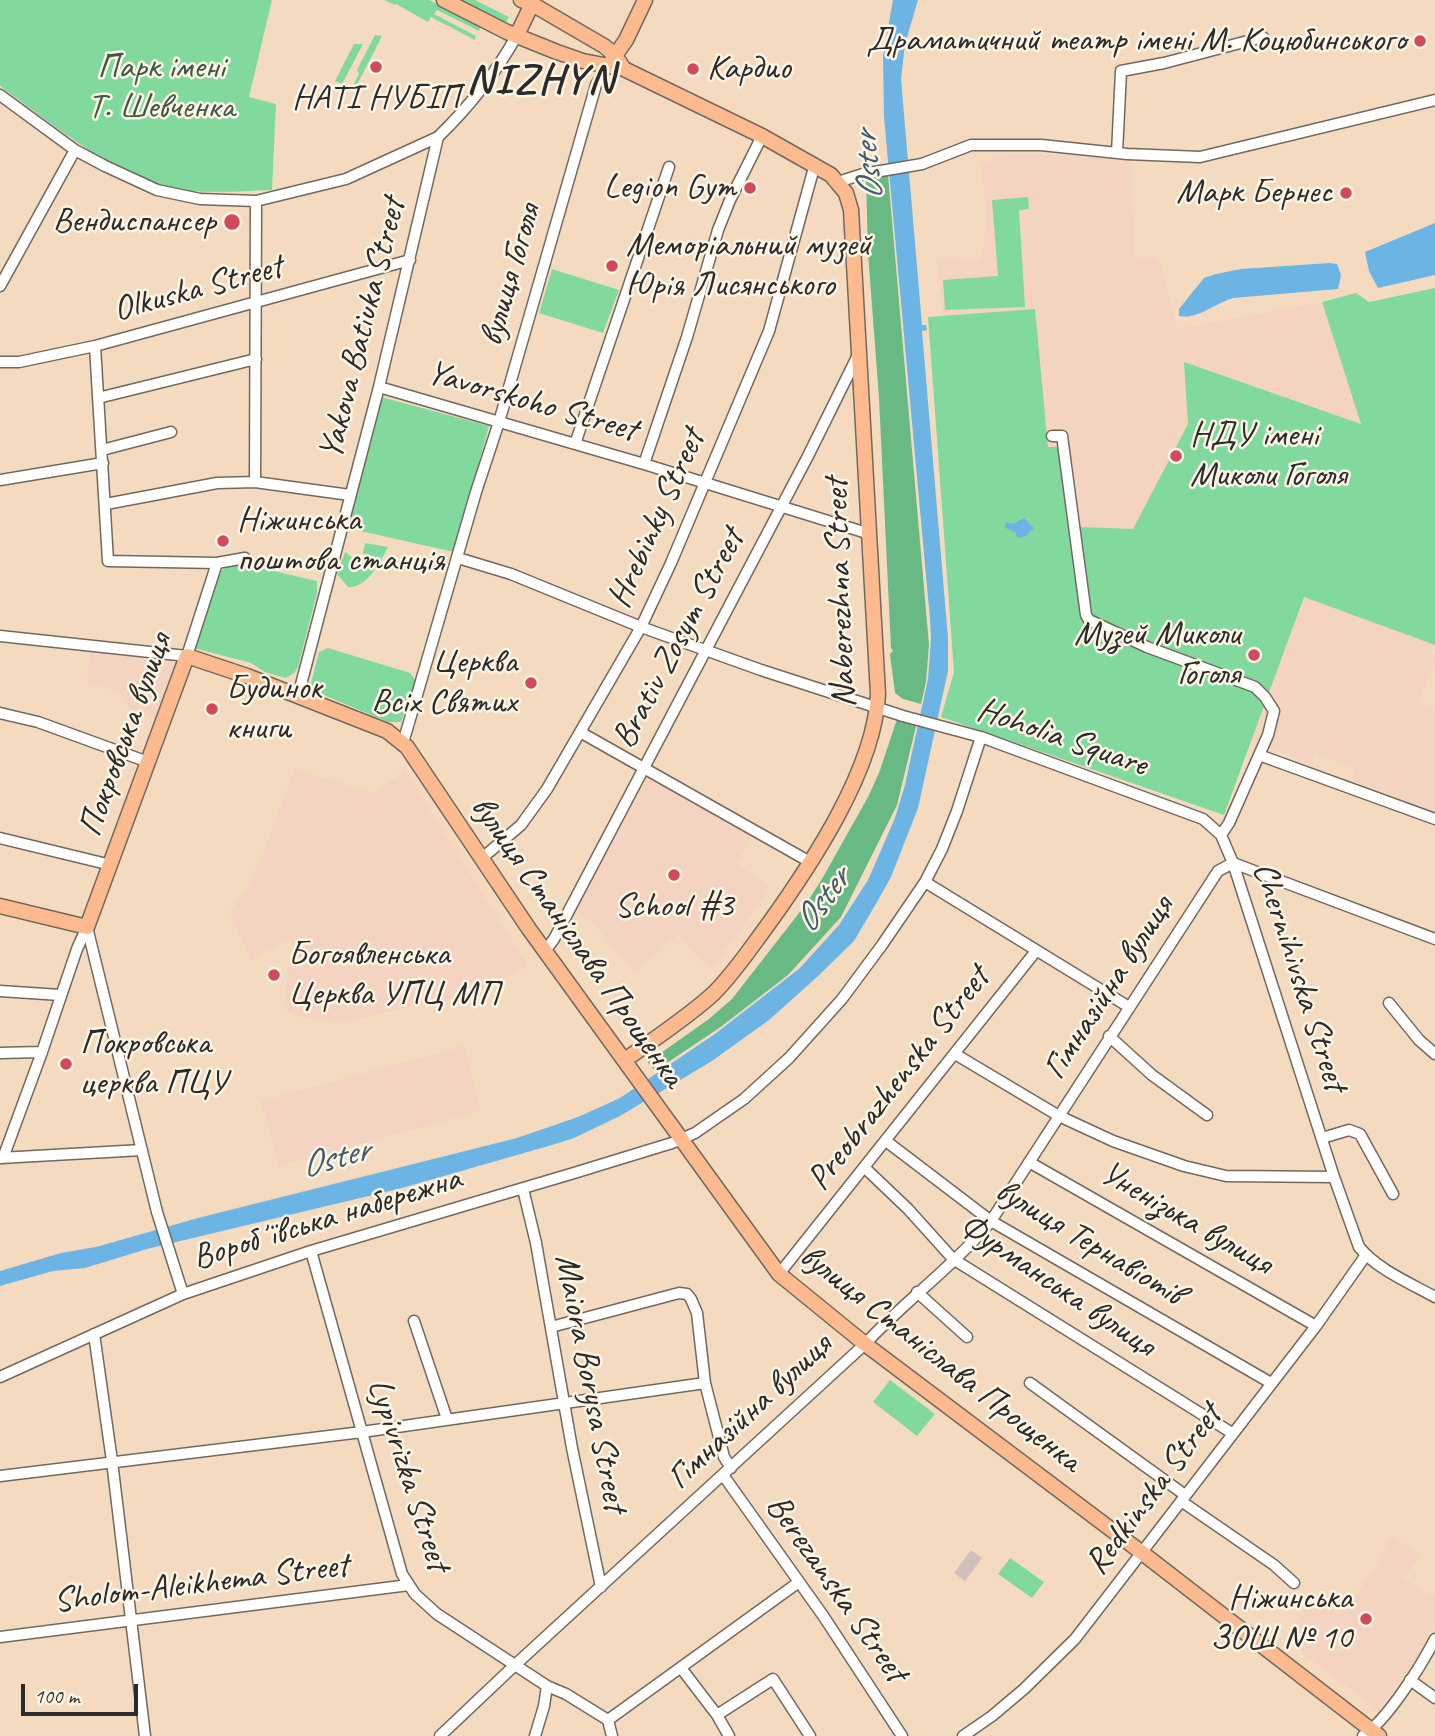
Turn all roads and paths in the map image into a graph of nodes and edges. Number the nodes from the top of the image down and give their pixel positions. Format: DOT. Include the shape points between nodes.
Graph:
graph roads {
  1 [pos="444,0"];
  2 [pos="645,0"];
  3 [pos="529,1"];
  4 [pos="517,35"];
  5 [pos="1263,37"];
  6 [pos="611,61"];
  7 [pos="0,95"];
  8 [pos="1435,100"];
  9 [pos="762,136"];
  10 [pos="438,137"];
  11 [pos="75,150"];
  12 [pos="1117,153"];
  13 [pos="669,167"];
  14 [pos="820,167"];
  15 [pos="838,182"];
  16 [pos="256,201"];
  17 [pos="410,260"];
  18 [pos="0,286"];
  19 [pos="256,302"];
  20 [pos="94,346"];
  21 [pos="860,350"];
  22 [pos="256,359"];
  23 [pos="0,362"];
  24 [pos="379,387"];
  25 [pos="98,398"];
  26 [pos="499,422"];
  27 [pos="172,432"];
  28 [pos="1052,436"];
  29 [pos="575,444"];
  30 [pos="102,450"];
  31 [pos="103,463"];
  32 [pos="644,464"];
  33 [pos="0,480"];
  34 [pos="255,482"];
  35 [pos="705,483"];
  36 [pos="350,495"];
  37 [pos="106,504"];
  38 [pos="780,506"];
  39 [pos="870,534"];
  40 [pos="246,558"];
  41 [pos="458,558"];
  42 [pos="218,563"];
  43 [pos="641,627"];
  44 [pos="0,636"];
  45 [pos="705,650"];
  46 [pos="187,656"];
  47 [pos="298,696"];
  48 [pos="878,708"];
  49 [pos="0,713"];
  50 [pos="580,732"];
  51 [pos="981,737"];
  52 [pos="403,743"];
  53 [pos="1259,755"];
  54 [pos="148,762"];
  55 [pos="643,768"];
  56 [pos="1435,819"];
  57 [pos="1221,835"];
  58 [pos="0,838"];
  59 [pos="481,859"];
  60 [pos="810,862"];
  61 [pos="1233,863"];
  62 [pos="111,865"];
  63 [pos="925,882"];
  64 [pos="0,906"];
  65 [pos="87,926"];
  66 [pos="1435,939"];
  67 [pos="545,951"];
  68 [pos="1036,951"];
  69 [pos="0,991"];
  70 [pos="60,995"];
  71 [pos="1390,1003"];
  72 [pos="1129,1007"];
  73 [pos="1110,1037"];
  74 [pos="42,1052"];
  75 [pos="0,1054"];
  76 [pos="955,1054"];
  77 [pos="1435,1054"];
  78 [pos="625,1060"];
  79 [pos="1207,1115"];
  80 [pos="1059,1116"];
  81 [pos="1322,1138"];
  82 [pos="681,1140"];
  83 [pos="886,1141"];
  84 [pos="142,1150"];
  85 [pos="1,1158"];
  86 [pos="1029,1162"];
  87 [pos="865,1168"];
  88 [pos="1334,1177"];
  89 [pos="523,1189"];
  90 [pos="1393,1194"];
  91 [pos="991,1221"];
  92 [pos="311,1251"];
  93 [pos="1366,1255"];
  94 [pos="953,1259"];
  95 [pos="779,1273"];
  96 [pos="917,1292"];
  97 [pos="183,1294"];
  98 [pos="1435,1297"];
  99 [pos="414,1321"];
  100 [pos="551,1326"];
  101 [pos="1316,1326"];
  102 [pos="94,1334"];
  103 [pos="967,1337"];
  104 [pos="865,1344"];
  105 [pos="0,1377"];
  106 [pos="1030,1382"];
  107 [pos="705,1383"];
  108 [pos="1271,1383"];
  109 [pos="565,1404"];
  110 [pos="447,1419"];
  111 [pos="362,1432"];
  112 [pos="1233,1433"];
  113 [pos="112,1461"];
  114 [pos="727,1471"];
  115 [pos="0,1476"];
  116 [pos="1183,1498"];
  117 [pos="1141,1552"];
  118 [pos="799,1582"];
  119 [pos="1294,1583"];
  120 [pos="409,1585"];
  121 [pos="601,1587"];
  122 [pos="130,1622"];
  123 [pos="0,1637"];
  124 [pos="1435,1639"];
  125 [pos="514,1665"];
  126 [pos="681,1668"];
  127 [pos="1410,1679"];
  128 [pos="547,1686"];
  129 [pos="1435,1698"];
  130 [pos="717,1714"];
  131 [pos="608,1720"];
  132 [pos="1372,1734"];
  133 [pos="145,1736"];
  134 [pos="440,1736"];
  135 [pos="535,1736"];
  136 [pos="612,1736"];
  137 [pos="729,1736"];
  138 [pos="810,1736"];
  139 [pos="902,1736"];
  140 [pos="963,1736"];
  1 -- 4 [label="main road"];
  2 -- 6 [label="main road"];
  3 -- 4 [label="main road"];
  3 -- 6 [label="main road"];
  4 -- 6 [label="main road" via="583,61"];
  4 -- 10 [label="street, Yakova Batiuka Street" via="501,64"];
  5 -- 12 [label="street" via="1121,71"];
  6 -- 9 [label="main road, Naberezhna Street"];
  6 -- 26 [label="street, вулиця Гоголя" via="596,85"];
  7 -- 11 [label="street, Yakova Batiuka Street"];
  8 -- 12 [label="street" via="1200,157"];
  9 -- 14 [label="main road, Naberezhna Street"];
  9 -- 32 [label="street" via="718,230"];
  10 -- 16 [label="street, Yakova Batiuka Street" via="345,179"];
  10 -- 17 [label="street, Yakova Batiuka Street"];
  11 -- 16 [label="street, Yakova Batiuka Street" via="173,195"];
  11 -- 18 [label="street"];
  12 -- 15 [label="street" via="1041,145 971,145 922,164"];
  13 -- 29 [label="street"];
  14 -- 15 [label="main road, Naberezhna Street"];
  14 -- 35 [label="street, Hrebinky Street" via="769,331"];
  15 -- 21 [label="main road, Naberezhna Street" via="851,210"];
  16 -- 19 [label="street"];
  17 -- 19 [label="street, Olkuska Street"];
  17 -- 24 [label="street, Yakova Batiuka Street"];
  19 -- 20 [label="street, Olkuska Street"];
  19 -- 22 [label="street"];
  20 -- 23 [label="street, Olkuska Street"];
  20 -- 25 [label="street"];
  21 -- 38 [label="street, Brativ Zosym Street"];
  21 -- 39 [label="main road, Naberezhna Street"];
  22 -- 25 [label="street"];
  22 -- 34 [label="street"];
  24 -- 26 [label="street, Yavorskoho Street"];
  24 -- 36 [label="street, Yakova Batiuka Street"];
  25 -- 30 [label="street"];
  26 -- 29 [label="street, Yavorskoho Street"];
  26 -- 41 [label="street, вулиця Гоголя"];
  27 -- 30 [label="street"];
  28 -- 53 [label="street" via="1062,436 1089,620 1255,687 1274,711"];
  29 -- 32 [label="street, Yavorskoho Street"];
  30 -- 31 [label="street"];
  31 -- 33 [label="street"];
  31 -- 37 [label="street"];
  32 -- 35 [label="street, Yavorskoho Street"];
  34 -- 36 [label="street"];
  34 -- 37 [label="street" via="204,484"];
  35 -- 38 [label="street, Yavorskoho Street"];
  35 -- 43 [label="street, Hrebinky Street"];
  36 -- 47 [label="street, Yakova Batiuka Street"];
  37 -- 42 [label="street" via="108,561"];
  38 -- 39 [label="street, Yavorskoho Street"];
  38 -- 45 [label="street, Brativ Zosym Street"];
  39 -- 48 [label="main road, Naberezhna Street"];
  40 -- 42 [label="street"];
  41 -- 43 [label="street, Hoholia Square" via="511,574"];
  41 -- 52 [label="street, вулиця Гоголя"];
  42 -- 46 [label="street, Покровська вулиця"];
  43 -- 45 [label="street, Hoholia Square"];
  43 -- 50 [label="street, Hrebinky Street"];
  44 -- 46 [label="street"];
  45 -- 48 [label="street, Hoholia Square"];
  45 -- 55 [label="street, Brativ Zosym Street"];
  46 -- 47 [label="main road"];
  46 -- 54 [label="main road, Покровська вулиця"];
  47 -- 52 [label="main road" via="387,731"];
  48 -- 51 [label="street, Hoholia Square"];
  48 -- 60 [label="main road, Naberezhna Street" via="862,765"];
  49 -- 54 [label="street"];
  50 -- 55 [label="street"];
  50 -- 59 [label="street, Hrebinky Street" via="521,825"];
  51 -- 57 [label="street, Hoholia Square" via="1203,819"];
  51 -- 63 [label="street" via="957,811"];
  52 -- 59 [label="main road, вулиця Станіслава Прощенка"];
  53 -- 56 [label="street"];
  53 -- 57 [label="street"];
  54 -- 62 [label="main road, Покровська вулиця"];
  55 -- 60 [label="street"];
  55 -- 67 [label="street, Brativ Zosym Street"];
  57 -- 61 [label="street, Chernihivska Street"];
  58 -- 62 [label="street"];
  59 -- 67 [label="main road, вулиця Станіслава Прощенка"];
  60 -- 78 [label="main road, Naberezhna Street" via="726,980"];
  61 -- 66 [label="street"];
  61 -- 72 [label="street, Гімназійна вулиця" via="1218,871"];
  61 -- 81 [label="street, Chernihivska Street"];
  62 -- 65 [label="main road, Покровська вулиця"];
  63 -- 68 [label="street"];
  63 -- 82 [label="street" via="849,989 789,1058 744,1099"];
  64 -- 65 [label="main road"];
  65 -- 70 [label="street, Покровська вулиця"];
  65 -- 84 [label="street"];
  67 -- 78 [label="main road, вулиця Станіслава Прощенка"];
  68 -- 72 [label="street"];
  68 -- 76 [label="street, Preobrazhenska Street"];
  69 -- 70 [label="street"];
  70 -- 74 [label="street, Покровська вулиця"];
  71 -- 77 [label="street"];
  72 -- 73 [label="street, Гімназійна вулиця"];
  73 -- 79 [label="street"];
  73 -- 80 [label="street, Гімназійна вулиця"];
  74 -- 75 [label="street"];
  74 -- 85 [label="street, Покровська вулиця"];
  76 -- 80 [label="street"];
  76 -- 83 [label="street, Preobrazhenska Street"];
  78 -- 82 [label="main road, вулиця Станіслава Прощенка"];
  80 -- 86 [label="street, Гімназійна вулиця"];
  80 -- 88 [label="street" via="1113,1141 1204,1172"];
  81 -- 88 [label="street, Chernihivska Street"];
  81 -- 90 [label="street, Chernihivska Street" via="1349,1130 1360,1135"];
  82 -- 89 [label="street, Воробʼївська набережна"];
  82 -- 95 [label="main road, вулиця Станіслава Прощенка"];
  83 -- 87 [label="street, Preobrazhenska Street"];
  83 -- 91 [label="street, вулиця Тернавіотів"];
  84 -- 85 [label="street"];
  84 -- 97 [label="street"];
  86 -- 91 [label="street, Гімназійна вулиця"];
  86 -- 101 [label="street, Уненізька вулиця"];
  87 -- 94 [label="street, Фурманська вулиця"];
  87 -- 95 [label="street, Preobrazhenska Street"];
  88 -- 93 [label="street, Chernihivska Street" via="1353,1233"];
  89 -- 92 [label="street, Воробʼївська набережна"];
  89 -- 100 [label="street, Maiora Borysa Street"];
  91 -- 94 [label="street, Гімназійна вулиця"];
  91 -- 108 [label="street, вулиця Тернавіотів"];
  92 -- 97 [label="street, Воробʼївська набережна"];
  92 -- 111 [label="street, Lypivrizka Street"];
  93 -- 98 [label="street"];
  93 -- 101 [label="street, Redkinska Street"];
  94 -- 96 [label="street, Гімназійна вулиця"];
  94 -- 112 [label="street, Фурманська вулиця"];
  95 -- 104 [label="main road, вулиця Станіслава Прощенка"];
  96 -- 103 [label="street"];
  96 -- 104 [label="street, Гімназійна вулиця"];
  97 -- 102 [label="street, Воробʼївська набережна"];
  99 -- 110 [label="street"];
  100 -- 107 [label="street, Berezanska Street" via="687,1294 696,1313"];
  100 -- 109 [label="street, Maiora Borysa Street"];
  101 -- 108 [label="street, Redkinska Street"];
  102 -- 105 [label="street, Воробʼївська набережна"];
  102 -- 113 [label="street"];
  104 -- 114 [label="street, Гімназійна вулиця"];
  104 -- 117 [label="main road, вулиця Станіслава Прощенка"];
  106 -- 116 [label="street"];
  107 -- 109 [label="street"];
  107 -- 114 [label="street, Berezanska Street"];
  108 -- 112 [label="street, Redkinska Street"];
  109 -- 110 [label="street"];
  109 -- 121 [label="street, Maiora Borysa Street"];
  110 -- 111 [label="street"];
  111 -- 113 [label="street"];
  111 -- 120 [label="street, Lypivrizka Street" via="385,1521"];
  112 -- 116 [label="street, Redkinska Street"];
  113 -- 115 [label="street"];
  113 -- 122 [label="street"];
  114 -- 118 [label="street, Berezanska Street"];
  114 -- 121 [label="street, Гімназійна вулиця"];
  116 -- 117 [label="street, Redkinska Street"];
  116 -- 119 [label="street"];
  117 -- 132 [label="main road, вулиця Станіслава Прощенка"];
  117 -- 140 [label="street, Redkinska Street" via="1075,1639 1024,1689"];
  118 -- 126 [label="street"];
  118 -- 139 [label="street, Berezanska Street"];
  120 -- 122 [label="street, Sholom-Aleikhema Street"];
  120 -- 125 [label="street, Lypivrizka Street" via="437,1614"];
  121 -- 125 [label="street, Гімназійна вулиця"];
  122 -- 123 [label="street, Sholom-Aleikhema Street"];
  122 -- 133 [label="street"];
  124 -- 127 [label="street"];
  125 -- 128 [label="street, Lypivrizka Street"];
  125 -- 134 [label="street, Гімназійна вулиця"];
  126 -- 130 [label="street"];
  126 -- 131 [label="street"];
  127 -- 129 [label="street"];
  127 -- 132 [label="street"];
  128 -- 131 [label="street, Lypivrizka Street"];
  128 -- 135 [label="street"];
  130 -- 137 [label="street"];
  130 -- 138 [label="street" via="773,1679"];
  131 -- 136 [label="street"];
}
